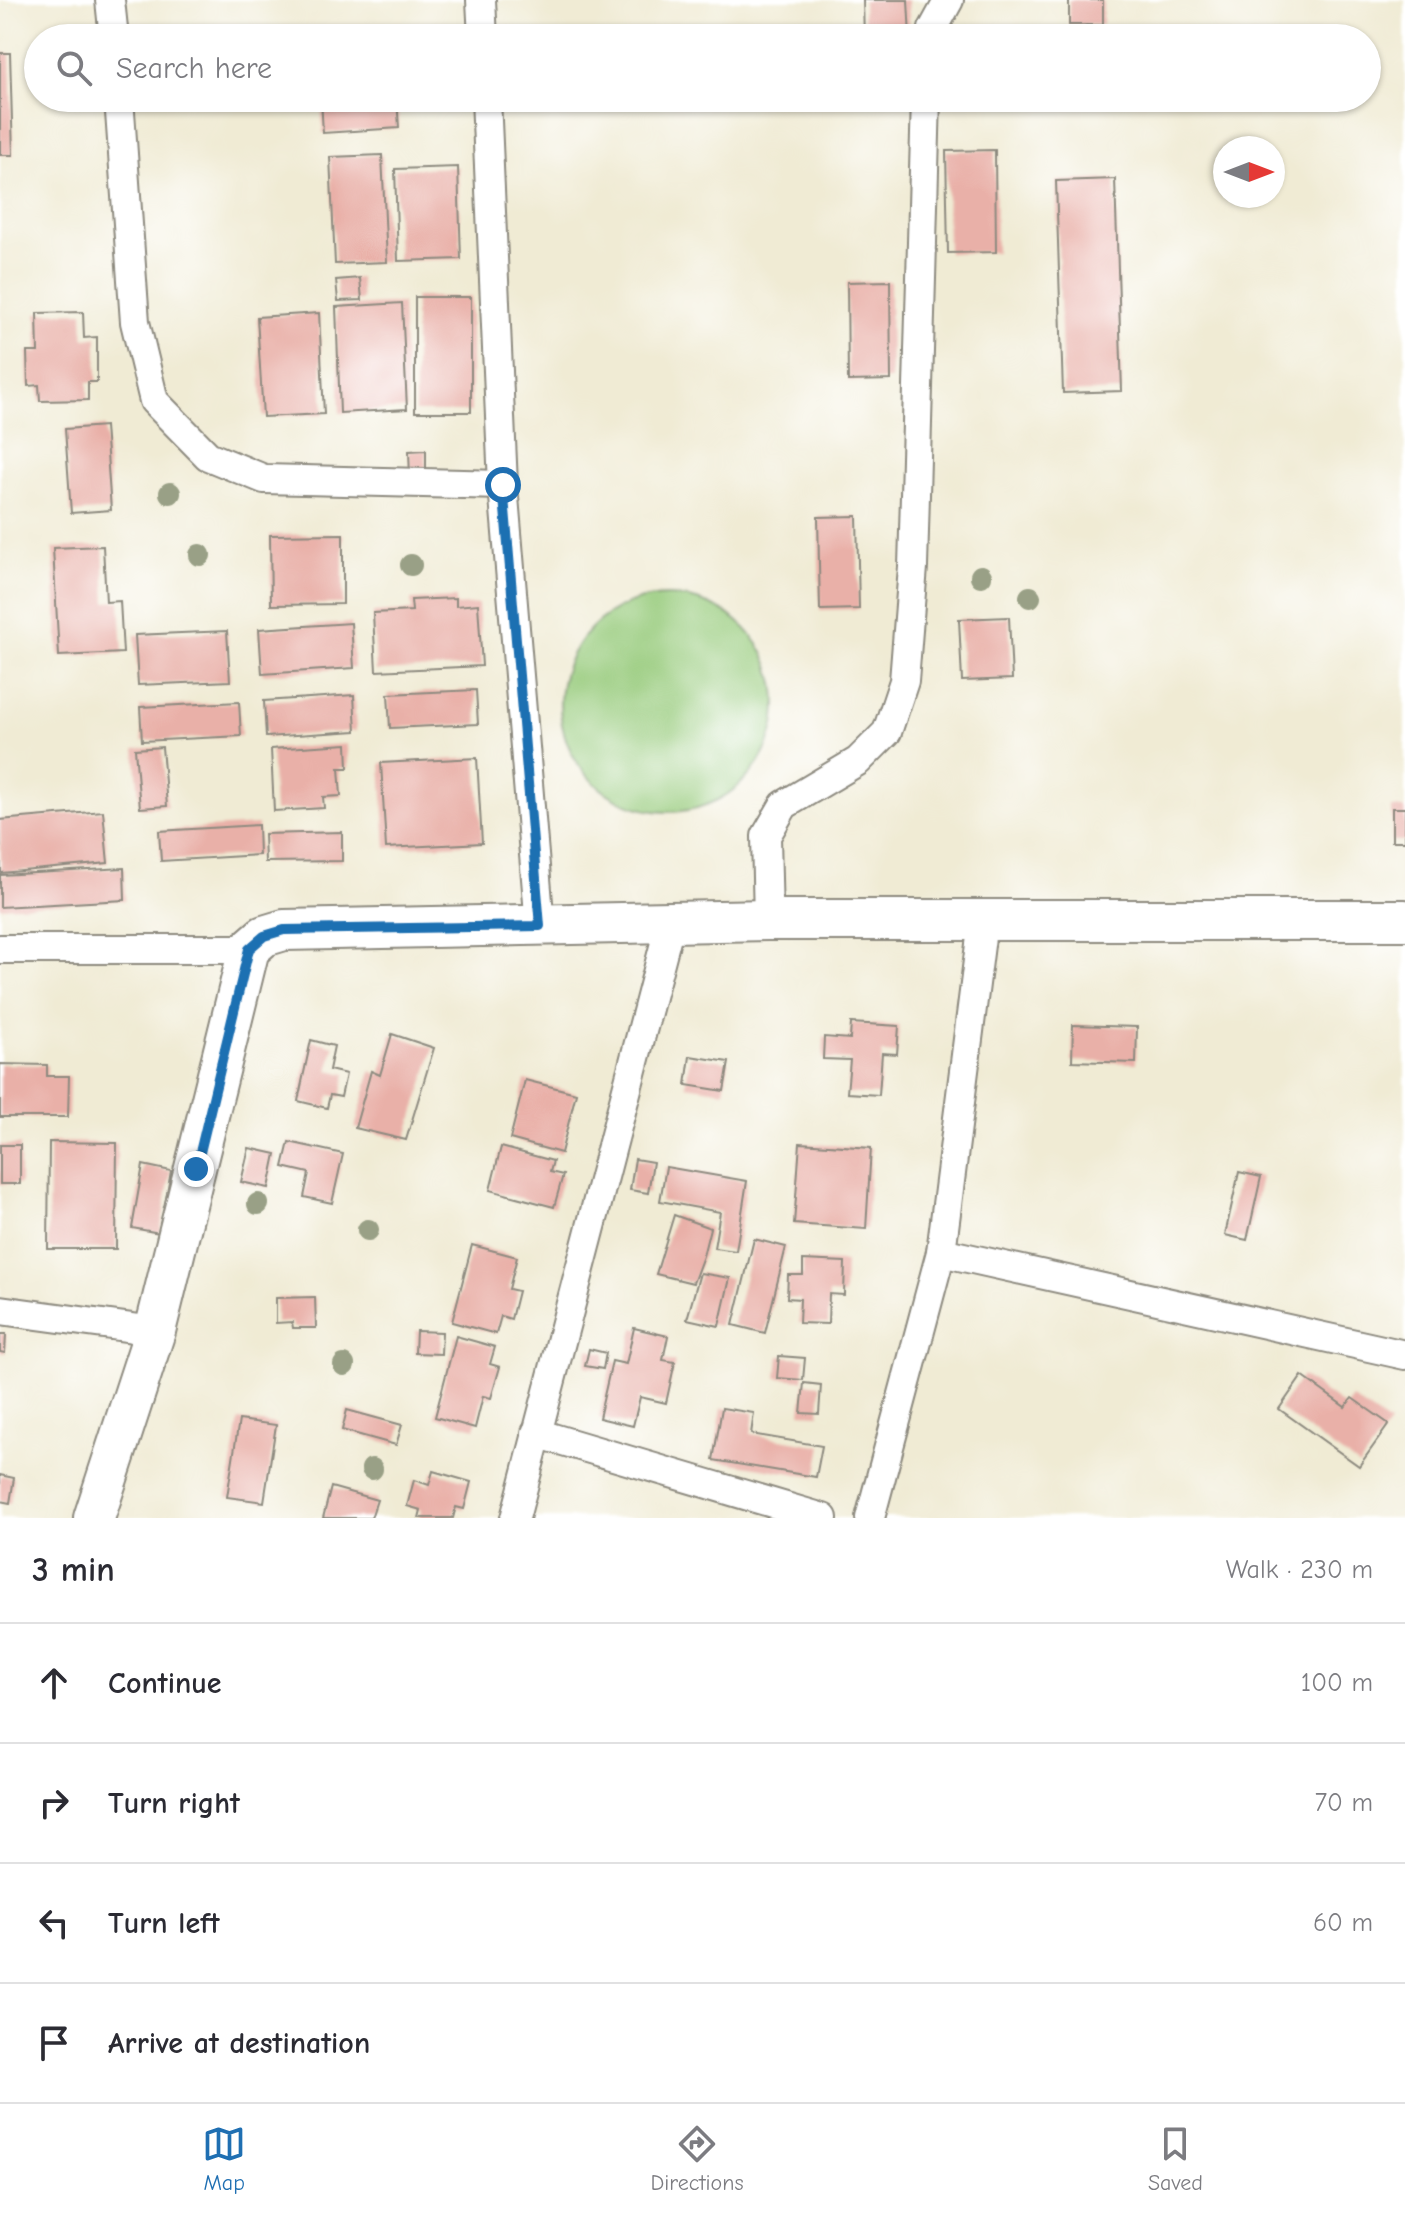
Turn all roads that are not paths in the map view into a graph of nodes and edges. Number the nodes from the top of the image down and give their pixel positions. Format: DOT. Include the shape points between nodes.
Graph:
graph roads {
  1 [pos="110,0"];
  2 [pos="481,0"];
  3 [pos="949,0"];
  4 [pos="113,24"];
  5 [pos="482,24"];
  6 [pos="936,24"];
  7 [pos="120,112"];
  8 [pos="487,112"];
  9 [pos="926,112"];
  10 [pos="503,485"];
  11 [pos="768,920"];
  12 [pos="1405,920"];
  13 [pos="983,921"];
  14 [pos="670,924"];
  15 [pos="540,926"];
  16 [pos="0,949"];
  17 [pos="249,949"];
  18 [pos="941,1252"];
  19 [pos="0,1310"];
  20 [pos="155,1331"];
  21 [pos="1405,1355"];
  22 [pos="536,1433"];
  23 [pos="94,1518"];
  24 [pos="515,1518"];
  25 [pos="823,1518"];
  26 [pos="870,1518"];
  1 -- 4 [label="street"];
  2 -- 5 [label="street"];
  3 -- 6 [label="street"];
  7 -- 10 [label="street" via="135,322 154,401 208,456 264,479"];
  8 -- 10 [label="street"];
  9 -- 11 [label="street" via="913,567 904,681 887,732 858,761 784,805 766,836"];
  10 -- 15 [label="street"];
  11 -- 13 [label="street"];
  11 -- 14 [label="street"];
  12 -- 13 [label="street"];
  13 -- 18 [label="street"];
  14 -- 15 [label="street"];
  14 -- 22 [label="street"];
  15 -- 17 [label="street" via="284,930 264,936"];
  16 -- 17 [label="street"];
  17 -- 20 [label="street"];
  18 -- 21 [label="street"];
  18 -- 26 [label="street"];
  19 -- 20 [label="street"];
  20 -- 23 [label="street"];
  22 -- 24 [label="street"];
  22 -- 25 [label="street"];
}
